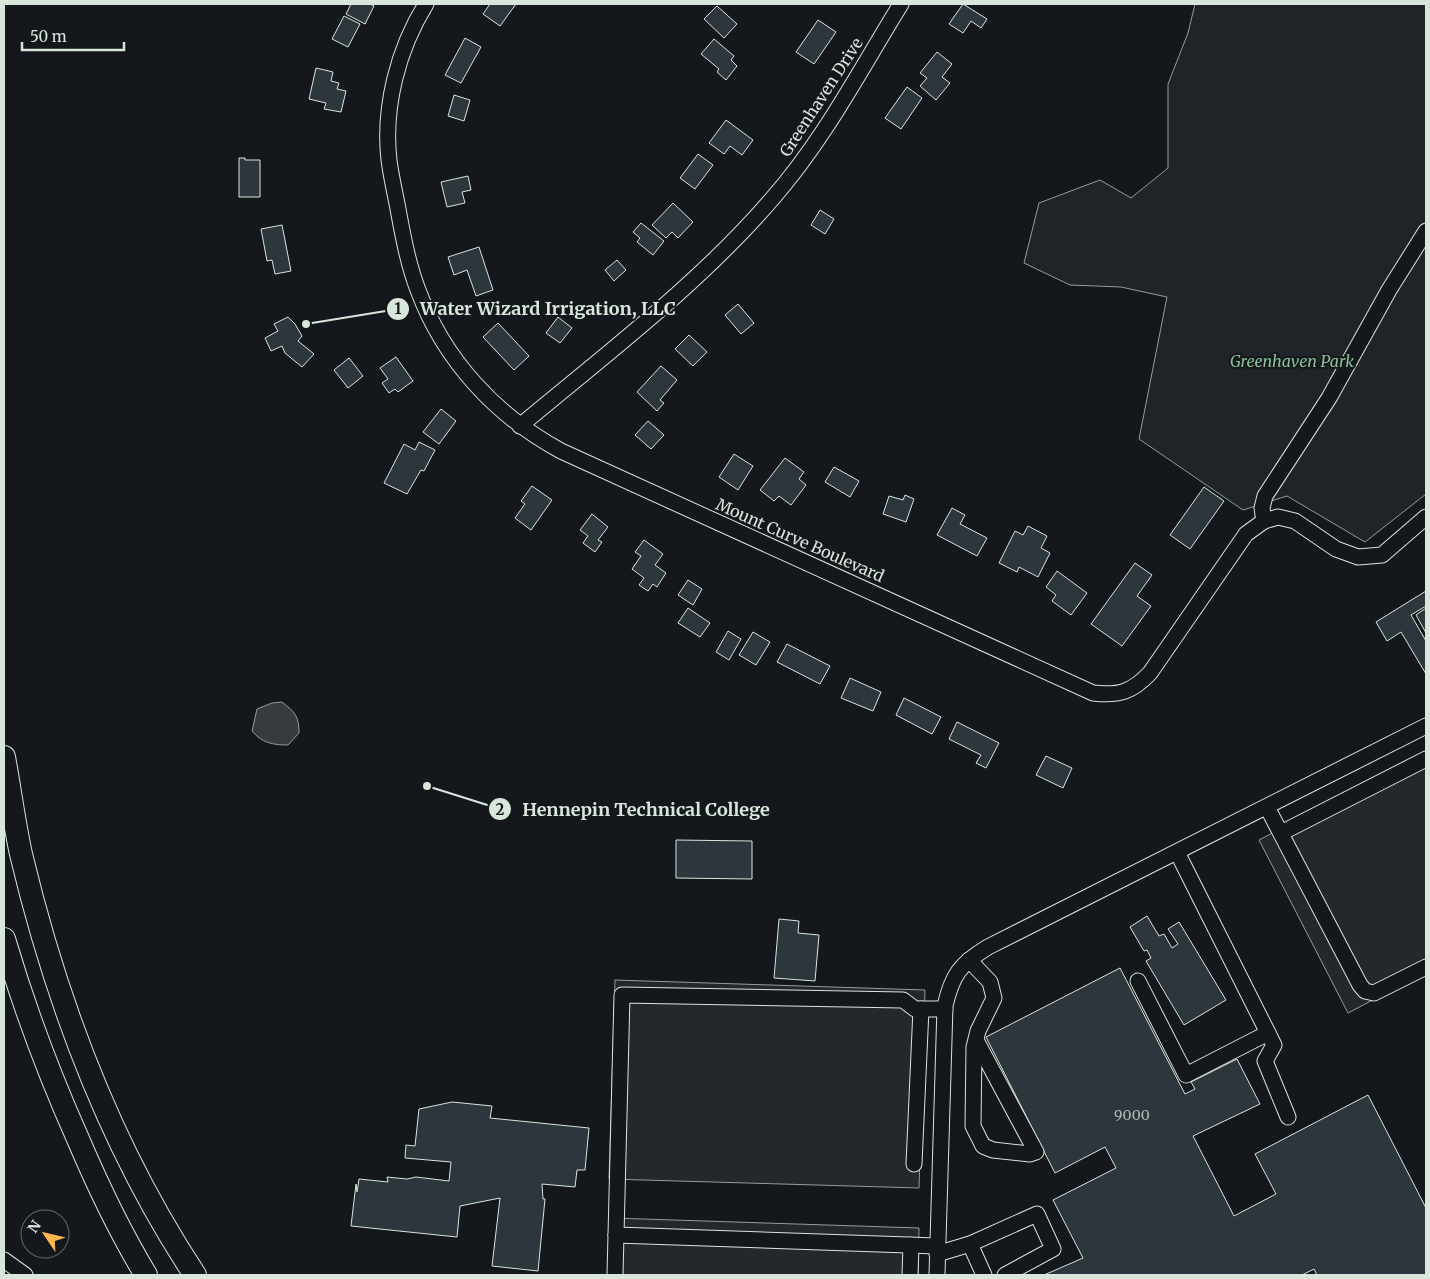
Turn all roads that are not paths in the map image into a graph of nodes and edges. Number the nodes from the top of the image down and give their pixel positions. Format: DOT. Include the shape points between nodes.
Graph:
graph roads {
  1 [pos="426,4"];
  2 [pos="901,4"];
  3 [pos="1426,231"];
  4 [pos="520,426"];
  5 [pos="1426,517"];
  6 [pos="1264,521"];
  7 [pos="1426,726"];
  8 [pos="4,757"];
  9 [pos="1426,759"];
  10 [pos="1267,806"];
  11 [pos="1281,833"];
  12 [pos="1177,852"];
  13 [pos="4,939"];
  14 [pos="969,960"];
  15 [pos="1426,967"];
  16 [pos="1138,980"];
  17 [pos="921,1009"];
  18 [pos="945,1009"];
  19 [pos="1268,1033"];
  20 [pos="976,1040"];
  21 [pos="1288,1117"];
  22 [pos="914,1164"];
  23 [pos="616,1235"];
  24 [pos="911,1244"];
  25 [pos="970,1244"];
  26 [pos="937,1250"];
  27 [pos="4,1260"];
  28 [pos="25,1275"];
  29 [pos="146,1275"];
  30 [pos="195,1275"];
  31 [pos="615,1275"];
  32 [pos="910,1275"];
  33 [pos="937,1275"];
  34 [pos="984,1275"];
  35 [pos="1005,1275"];
  1 -- 4 [label="street, Mount Curve Boulevard" via="403,49 389,114 389,160 401,227 417,289 437,332 481,392"];
  2 -- 4 [label="street, Greenhaven Drive" via="848,94 774,198 685,287"];
  3 -- 6 [label="street" via="1329,398 1265,496 1262,508"];
  4 -- 6 [label="street, Mount Curve Boulevard" via="570,455 1093,693 1109,695 1124,692 1150,673 1246,534"];
  5 -- 6 [label="street" via="1382,555 1358,557 1336,549 1295,521 1278,518"];
  7 -- 10 [label="street"];
  8 -- 30 [label="highway" via="21,852 48,954 86,1062 127,1158"];
  9 -- 11 [label="street"];
  10 -- 11 [label="street"];
  10 -- 12 [label="street"];
  11 -- 15 [label="street" via="1365,991 1374,994"];
  12 -- 14 [label="street" via="988,947"];
  12 -- 19 [label="street"];
  13 -- 29 [label="highway" via="54,1084 93,1174"];
  14 -- 18 [label="street" via="955,975"];
  14 -- 20 [label="street" via="990,982 994,998"];
  16 -- 19 [label="street" via="1186,1075"];
  17 -- 18 [label="street"];
  17 -- 22 [label="street"];
  17 -- 23 [label="street" via="915,1009 903,1000 622,995"];
  18 -- 26 [label="street"];
  19 -- 21 [label="street" via="1274,1045 1265,1061"];
  20 -- 20 [label="street" via="973,1126 983,1146 993,1150 1036,1152"];
  23 -- 24 [label="street"];
  23 -- 31 [label="street"];
  24 -- 26 [label="street"];
  24 -- 32 [label="street"];
  25 -- 26 [label="street"];
  25 -- 34 [label="street"];
  25 -- 35 [label="street" via="1037,1214 1053,1249"];
  26 -- 33 [label="street"];
  27 -- 28 [label="street"];
}
